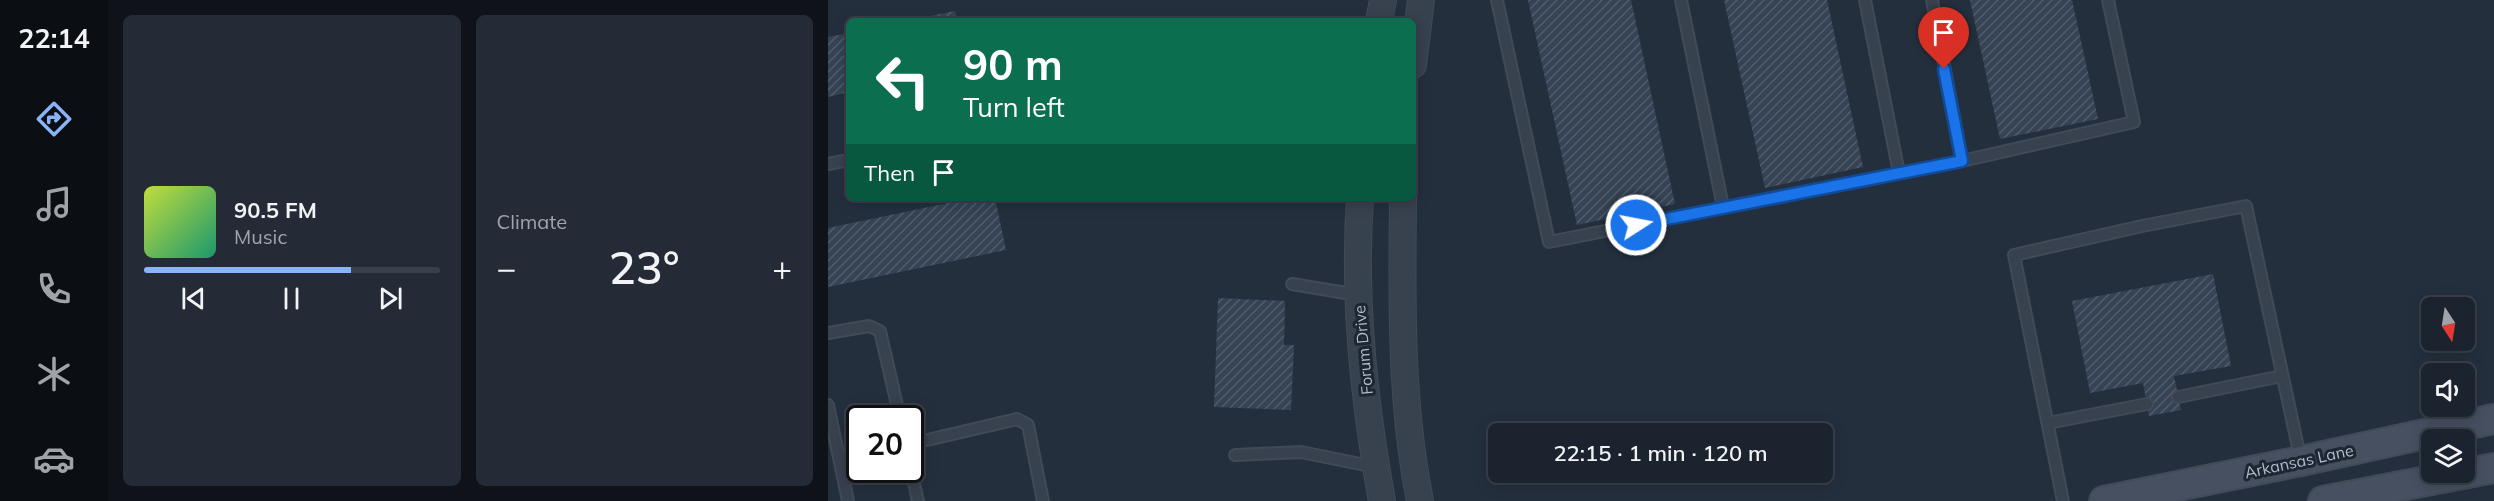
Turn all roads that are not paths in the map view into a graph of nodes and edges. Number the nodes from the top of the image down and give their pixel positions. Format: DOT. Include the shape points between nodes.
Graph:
graph roads {
  1 [pos="1383,0"];
  2 [pos="1422,0"];
  3 [pos="1497,0"];
  4 [pos="1681,0"];
  5 [pos="1865,0"];
  6 [pos="1932,0"];
  7 [pos="2108,0"];
  8 [pos="1380,18"];
  9 [pos="1416,43"];
  10 [pos="846,161"];
  11 [pos="1962,161"];
  12 [pos="828,164"];
  13 [pos="1899,173"];
  14 [pos="1360,201"];
  15 [pos="1403,201"];
  16 [pos="1723,207"];
  17 [pos="1292,284"];
  18 [pos="1359,295"];
  19 [pos="828,333"];
  20 [pos="2282,376"];
  21 [pos="2178,397"];
  22 [pos="2147,404"];
  23 [pos="828,405"];
  24 [pos="897,405"];
  25 [pos="2494,419"];
  26 [pos="2048,423"];
  27 [pos="924,441"];
  28 [pos="1235,455"];
  29 [pos="2301,461"];
  30 [pos="1376,467"];
  31 [pos="2494,468"];
  32 [pos="914,483"];
  33 [pos="848,501"];
  34 [pos="918,501"];
  35 [pos="1043,501"];
  36 [pos="1382,501"];
  37 [pos="1420,501"];
  38 [pos="2063,501"];
  39 [pos="2104,501"];
  40 [pos="2323,501"];
  1 -- 8 [label="street"];
  2 -- 9 [label="street"];
  3 -- 16 [label="lane" via="1549,242"];
  4 -- 16 [label="lane"];
  5 -- 13 [label="lane"];
  6 -- 11 [label="lane"];
  7 -- 11 [label="lane" via="2134,122"];
  10 -- 12 [label="lane"];
  11 -- 13 [label="lane"];
  13 -- 16 [label="lane"];
  14 -- 18 [label="street, Forum Drive"];
  15 -- 37 [label="street" via="1406,408"];
  17 -- 18 [label="lane"];
  18 -- 30 [label="street, Forum Drive" via="1359,343"];
  19 -- 24 [label="lane" via="869,326 880,331"];
  20 -- 21 [label="lane"];
  20 -- 26 [label="lane" via="2246,206 2142,226 2014,255"];
  20 -- 29 [label="lane"];
  22 -- 26 [label="lane"];
  23 -- 33 [label="lane"];
  25 -- 29 [label="main road, Arkansas Lane"];
  26 -- 38 [label="lane"];
  27 -- 35 [label="lane" via="1017,419 1028,425"];
  28 -- 30 [label="lane" via="1301,452"];
  29 -- 39 [label="main road, Arkansas Lane"];
  30 -- 36 [label="street, Forum Drive"];
  31 -- 40 [label="main road"];
  32 -- 34 [label="lane"];
}
